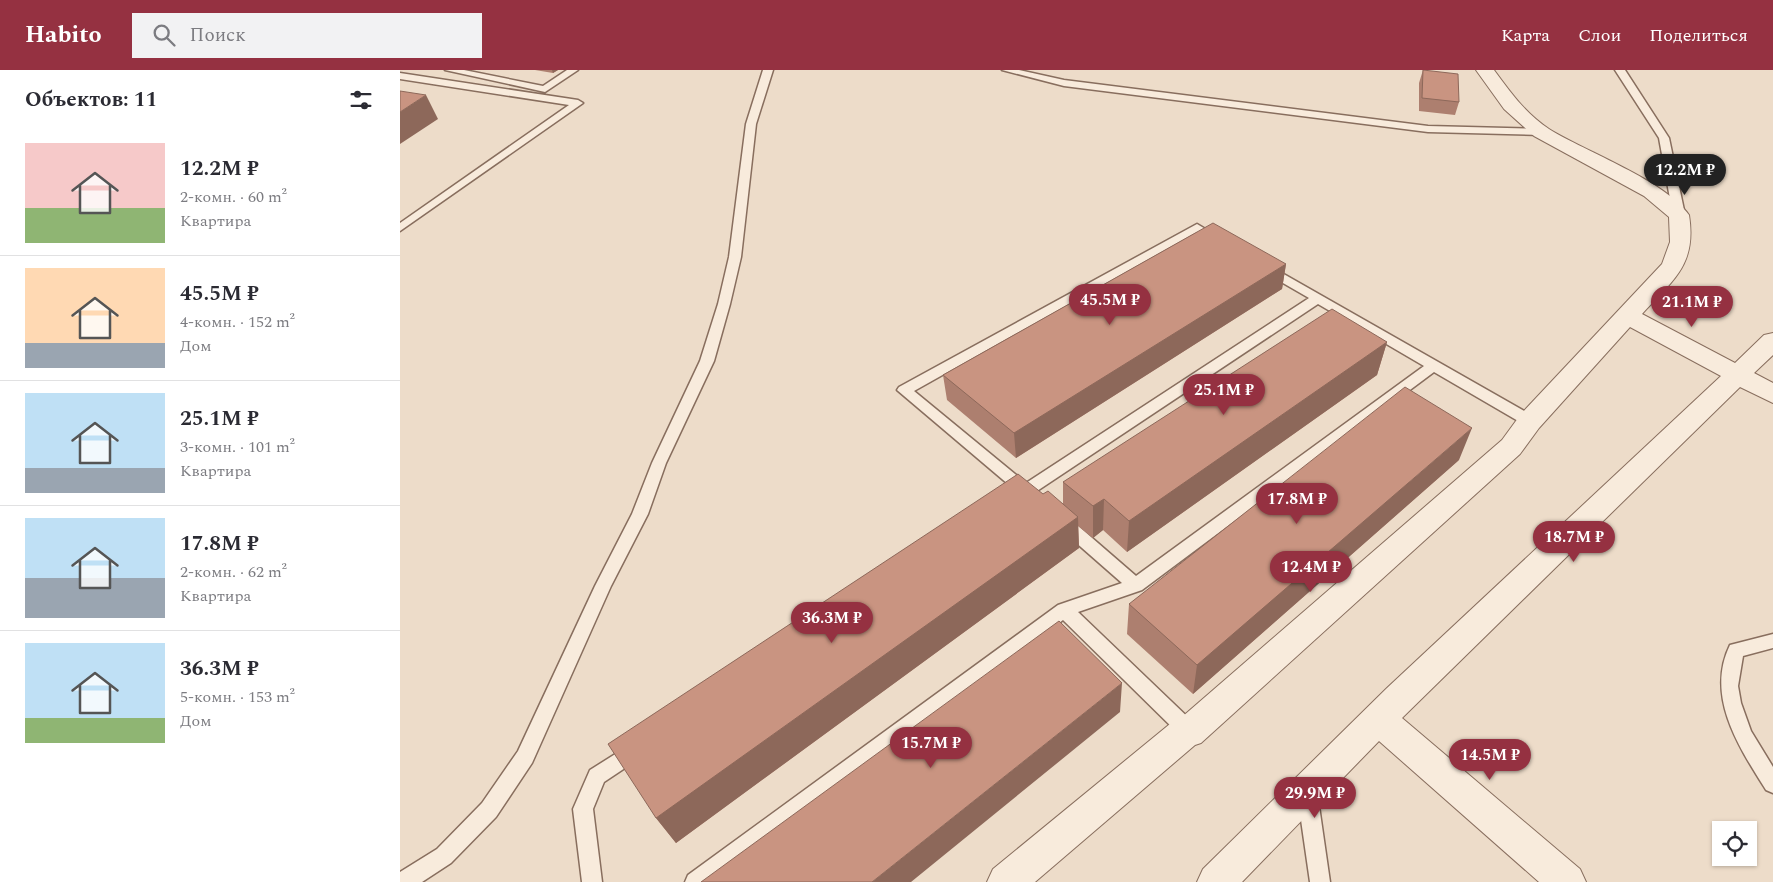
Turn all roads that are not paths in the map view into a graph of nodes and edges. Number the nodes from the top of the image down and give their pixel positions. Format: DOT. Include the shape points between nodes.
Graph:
graph roads {
  1 [pos="450,70"];
  2 [pos="573,70"];
  3 [pos="768,70"];
  4 [pos="1007,70"];
  5 [pos="1485,70"];
  6 [pos="1620,70"];
  7 [pos="400,76"];
  8 [pos="1541,132"];
  9 [pos="1679,214"];
  10 [pos="400,228"];
  11 [pos="1229,246"];
  12 [pos="1254,260"];
  13 [pos="1318,298"];
  14 [pos="1626,315"];
  15 [pos="1773,341"];
  16 [pos="1434,365"];
  17 [pos="1738,376"];
  18 [pos="1773,394"];
  19 [pos="1530,421"];
  20 [pos="1030,494"];
  21 [pos="1009,502"];
  22 [pos="1055,516"];
  23 [pos="1136,585"];
  24 [pos="1064,610"];
  25 [pos="1773,641"];
  26 [pos="1379,719"];
  27 [pos="1188,730"];
  28 [pos="646,743"];
  29 [pos="1773,784"];
  30 [pos="1307,791"];
  31 [pos="403,882"];
  32 [pos="592,882"];
  33 [pos="696,882"];
  34 [pos="1006,882"];
  35 [pos="1216,882"];
  36 [pos="1320,882"];
  37 [pos="1567,882"];
  1 -- 2 [label="lane" via="545,89"];
  3 -- 31 [label="lane" via="751,124 735,258 724,304 707,361 659,463 640,514 524,757 489,810 444,856"];
  4 -- 8 [label="lane" via="1064,83 1428,129"];
  5 -- 8 [label="street" via="1510,105"];
  6 -- 9 [label="lane" via="1664,138"];
  7 -- 10 [label="lane" via="578,103"];
  8 -- 9 [label="street" via="1651,192"];
  9 -- 14 [label="street" via="1680,252 1672,267"];
  11 -- 20 [label="lane" via="1197,227 904,390"];
  12 -- 13 [label="lane"];
  13 -- 16 [label="lane"];
  13 -- 20 [label="lane"];
  14 -- 17 [label="street"];
  14 -- 19 [label="street"];
  15 -- 17 [label="street"];
  16 -- 19 [label="lane"];
  16 -- 23 [label="lane"];
  17 -- 18 [label="street"];
  17 -- 26 [label="street"];
  19 -- 27 [label="street" via="1511,447"];
  20 -- 21 [label="lane"];
  22 -- 23 [label="lane"];
  23 -- 24 [label="lane"];
  24 -- 27 [label="lane"];
  24 -- 33 [label="lane"];
  25 -- 29 [label="lane" via="1736,650 1729,666 1729,691 1742,734"];
  26 -- 30 [label="street"];
  26 -- 37 [label="street"];
  27 -- 34 [label="street"];
  28 -- 32 [label="lane" via="597,776 583,809"];
  30 -- 35 [label="street"];
  30 -- 36 [label="lane"];
}
